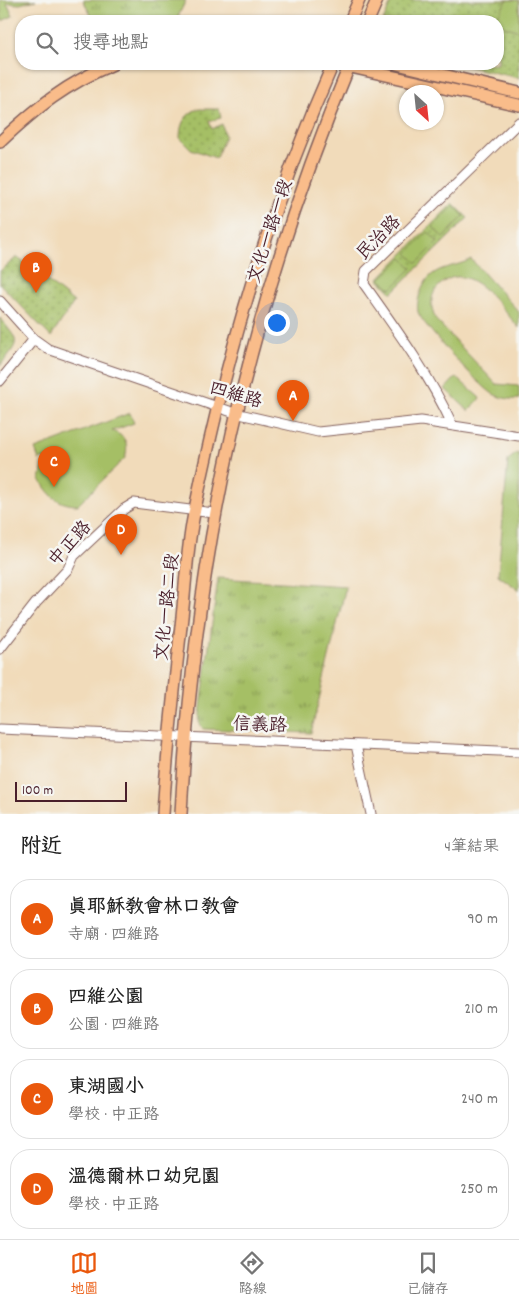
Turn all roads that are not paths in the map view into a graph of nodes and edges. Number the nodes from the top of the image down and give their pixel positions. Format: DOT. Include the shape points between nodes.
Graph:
graph roads {
  1 [pos="359,0"];
  2 [pos="376,0"];
  3 [pos="353,15"];
  4 [pos="370,15"];
  5 [pos="99,70"];
  6 [pos="331,70"];
  7 [pos="347,70"];
  8 [pos="370,70"];
  9 [pos="421,70"];
  10 [pos="519,94"];
  11 [pos="519,106"];
  12 [pos="519,122"];
  13 [pos="0,142"];
  14 [pos="0,301"];
  15 [pos="34,339"];
  16 [pos="0,380"];
  17 [pos="219,407"];
  18 [pos="235,413"];
  19 [pos="452,424"];
  20 [pos="519,436"];
  21 [pos="194,510"];
  22 [pos="214,513"];
  23 [pos="0,649"];
  24 [pos="0,729"];
  25 [pos="169,737"];
  26 [pos="185,737"];
  27 [pos="356,745"];
  28 [pos="519,752"];
  29 [pos="163,814"];
  30 [pos="181,814"];
  31 [pos="371,814"];
  1 -- 3 [label="main road"];
  2 -- 4 [label="main road"];
  5 -- 13 [label="main road" via="50,98"];
  6 -- 17 [label="main road, 文化一路一段" via="291,163 264,241"];
  7 -- 18 [label="main road, 文化一路一段" via="295,205 262,308"];
  8 -- 11 [label="main road"];
  9 -- 10 [label="main road"];
  12 -- 19 [label="street, 民治路" via="366,271 364,278 364,284 401,335"];
  14 -- 15 [label="street, 四維路"];
  15 -- 16 [label="street"];
  15 -- 17 [label="street, 四維路" via="48,349 74,359"];
  17 -- 18 [label="street, 四維路"];
  17 -- 21 [label="main road, 文化一路二段"];
  18 -- 19 [label="street, 四維路" via="318,432 422,421"];
  18 -- 22 [label="main road, 文化一路二段"];
  19 -- 20 [label="street, 四維路"];
  21 -- 22 [label="street, 中正路"];
  21 -- 23 [label="street, 中正路" via="134,503 124,509 74,556 68,569"];
  21 -- 25 [label="main road, 文化一路二段"];
  22 -- 26 [label="main road, 文化一路二段"];
  24 -- 25 [label="street, 信義路"];
  25 -- 26 [label="street, 信義路"];
  25 -- 29 [label="main road, 文化一路二段"];
  26 -- 27 [label="street, 信義路"];
  26 -- 30 [label="main road, 文化一路二段"];
  27 -- 28 [label="street, 信義路"];
  27 -- 31 [label="street"];
}
